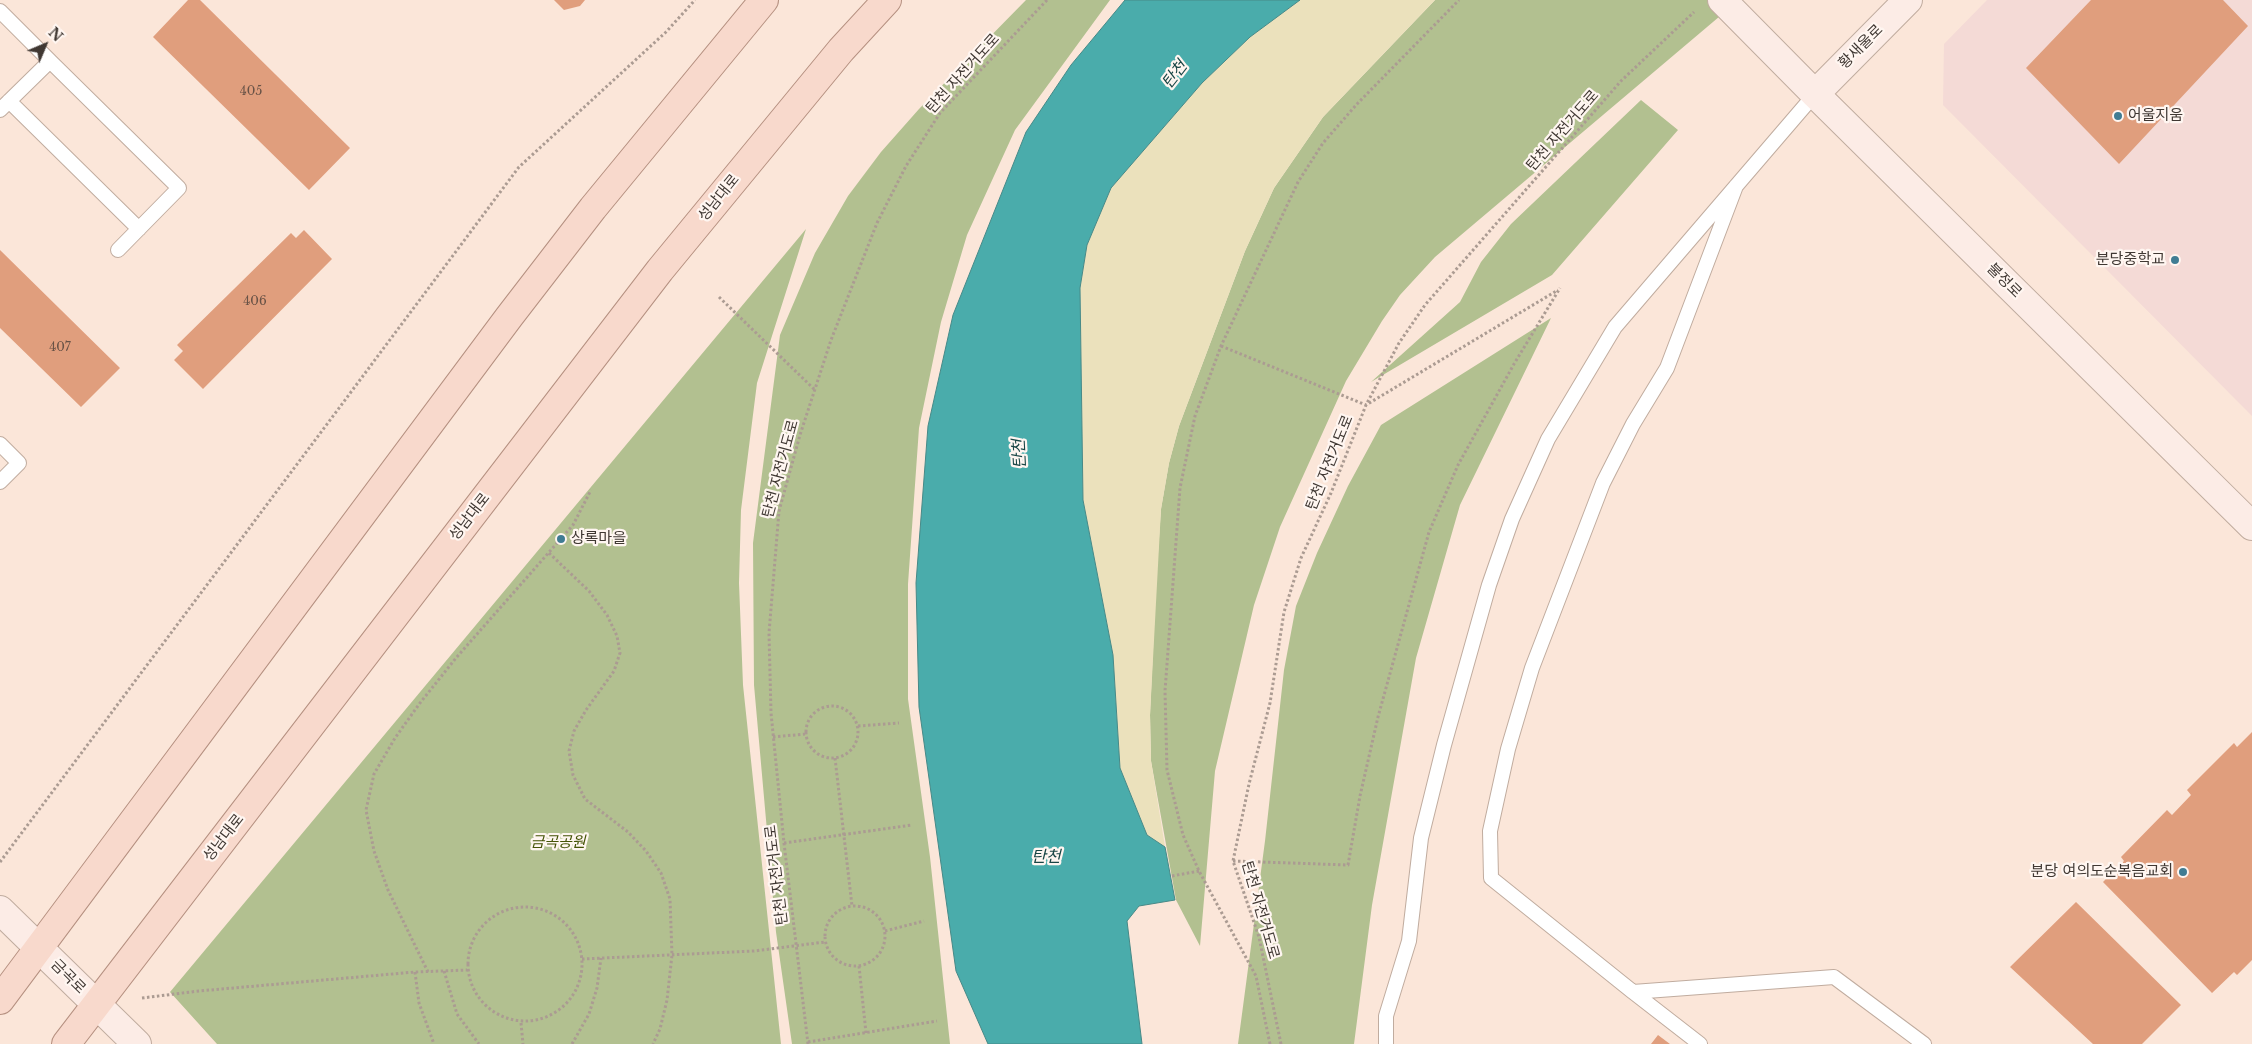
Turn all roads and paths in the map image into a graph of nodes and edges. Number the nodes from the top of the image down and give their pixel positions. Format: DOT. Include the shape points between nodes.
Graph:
graph roads {
  1 [pos="695,0"];
  2 [pos="764,0"];
  3 [pos="887,0"];
  4 [pos="1047,0"];
  5 [pos="1459,0"];
  6 [pos="1908,0"];
  7 [pos="1711,3"];
  8 [pos="0,12"];
  9 [pos="50,60"];
  10 [pos="1815,94"];
  11 [pos="4,105"];
  12 [pos="1736,186"];
  13 [pos="139,229"];
  14 [pos="118,250"];
  15 [pos="719,298"];
  16 [pos="1221,346"];
  17 [pos="815,390"];
  18 [pos="1366,404"];
  19 [pos="0,444"];
  20 [pos="0,482"];
  21 [pos="591,490"];
  22 [pos="2252,526"];
  23 [pos="549,553"];
  24 [pos="899,723"];
  25 [pos="858,726"];
  26 [pos="806,734"];
  27 [pos="773,737"];
  28 [pos="835,758"];
  29 [pos="912,825"];
  30 [pos="845,835"];
  31 [pos="784,843"];
  32 [pos="1233,861"];
  33 [pos="0,862"];
  34 [pos="1199,871"];
  35 [pos="1172,876"];
  36 [pos="852,906"];
  37 [pos="0,910"];
  38 [pos="924,921"];
  39 [pos="885,931"];
  40 [pos="825,942"];
  41 [pos="797,946"];
  42 [pos="39,948"];
  43 [pos="672,955"];
  44 [pos="601,958"];
  45 [pos="582,959"];
  46 [pos="859,966"];
  47 [pos="467,970"];
  48 [pos="444,971"];
  49 [pos="414,972"];
  50 [pos="428,972"];
  51 [pos="1633,992"];
  52 [pos="0,1000"];
  53 [pos="96,1004"];
  54 [pos="937,1021"];
  55 [pos="522,1023"];
  56 [pos="866,1033"];
  57 [pos="808,1043"];
  58 [pos="66,1044"];
  59 [pos="137,1044"];
  60 [pos="434,1044"];
  61 [pos="479,1044"];
  62 [pos="523,1044"];
  63 [pos="572,1044"];
  64 [pos="654,1044"];
  65 [pos="1270,1044"];
  66 [pos="1281,1044"];
  67 [pos="1386,1044"];
  68 [pos="1700,1044"];
  69 [pos="1924,1044"];
  1 -- 33 [label="path" via="666,32 519,168"];
  2 -- 42 [label="main road" via="593,208"];
  3 -- 53 [label="main road, 성남대로" via="841,50 660,270"];
  4 -- 17 [label="path, 탄천 자전거도로" via="940,113 906,166 877,223 855,277"];
  5 -- 16 [label="path" via="1322,143 1298,182"];
  6 -- 10 [label="main road, 황새울로"];
  7 -- 10 [label="main road, 불정로" via="1757,34"];
  7 -- 18 [label="path, 탄천 자전거도로" via="1621,81 1425,305 1399,343"];
  8 -- 9 [label="lane"];
  9 -- 11 [label="lane"];
  9 -- 13 [label="lane" via="179,188"];
  10 -- 12 [label="lane"];
  10 -- 22 [label="main road, 불정로"];
  11 -- 13 [label="lane"];
  12 -- 51 [label="lane" via="1667,368 1633,424 1604,483 1560,591 1510,740 1490,831 1491,878"];
  12 -- 67 [label="lane" via="1615,327 1548,439 1512,519 1468,654 1421,838 1409,941 1386,1016"];
  13 -- 14 [label="lane"];
  15 -- 17 [label="path"];
  16 -- 18 [label="path"];
  16 -- 34 [label="path" via="1195,416 1180,488 1165,691 1167,770 1183,836"];
  17 -- 27 [label="path, 탄천 자전거도로" via="779,511 769,633"];
  18 -- 32 [label="path, 탄천 자전거도로" via="1301,558 1284,612 1270,702"];
  18 -- 32 [label="path" via="1560,288 1458,465 1429,532 1378,717 1348,865"];
  19 -- 20 [label="lane" via="19,463"];
  21 -- 23 [label="path" via="573,525"];
  23 -- 43 [label="path" via="589,591 608,615 620,653 614,671 574,731 568,751 573,775 585,799 628,832 661,873 670,899"];
  23 -- 50 [label="path" via="420,703 374,774 366,810 374,851 388,890"];
  24 -- 25 [label="path"];
  25 -- 26 [label="path" via="846,709 830,705 814,712 806,726"];
  25 -- 28 [label="path" via="854,748"];
  26 -- 27 [label="path"];
  26 -- 28 [label="path" via="813,751 820,756"];
  27 -- 31 [label="path, 탄천 자전거도로"];
  28 -- 30 [label="path"];
  29 -- 30 [label="path"];
  30 -- 31 [label="path"];
  30 -- 36 [label="path"];
  31 -- 41 [label="path, 탄천 자전거도로"];
  32 -- 66 [label="path, 탄천 자전거도로" via="1259,937"];
  34 -- 35 [label="path"];
  34 -- 65 [label="path" via="1256,976"];
  36 -- 39 [label="path" via="876,914"];
  36 -- 40 [label="path" via="833,916 824,933"];
  37 -- 42 [label="main road, 금곡로"];
  38 -- 39 [label="path"];
  39 -- 46 [label="path" via="882,951 866,965"];
  40 -- 41 [label="path"];
  40 -- 46 [label="path" via="836,960 845,965"];
  41 -- 43 [label="path"];
  41 -- 57 [label="path, 탄천 자전거도로"];
  42 -- 52 [label="main road"];
  42 -- 53 [label="main road, 금곡로"];
  43 -- 44 [label="path"];
  43 -- 64 [label="path" via="667,1000"];
  44 -- 45 [label="path"];
  44 -- 63 [label="path" via="590,1014"];
  45 -- 47 [label="path" via="578,941 567,926 537,908 519,907 486,921 475,935"];
  45 -- 55 [label="path" via="581,979 573,997 558,1011 541,1020"];
  46 -- 56 [label="path"];
  47 -- 48 [label="path"];
  47 -- 55 [label="path" via="473,989 485,1006 501,1017"];
  48 -- 50 [label="path"];
  48 -- 61 [label="path" via="457,1014"];
  49 -- 50 [label="path"];
  49 -- 53 [label="path" via="199,991"];
  49 -- 60 [label="path" via="419,1003"];
  51 -- 68 [label="lane"];
  51 -- 69 [label="lane" via="1834,977"];
  53 -- 58 [label="main road, 성남대로"];
  53 -- 59 [label="main road, 금곡로"];
  54 -- 56 [label="path"];
  55 -- 62 [label="path"];
  56 -- 57 [label="path"];
}
